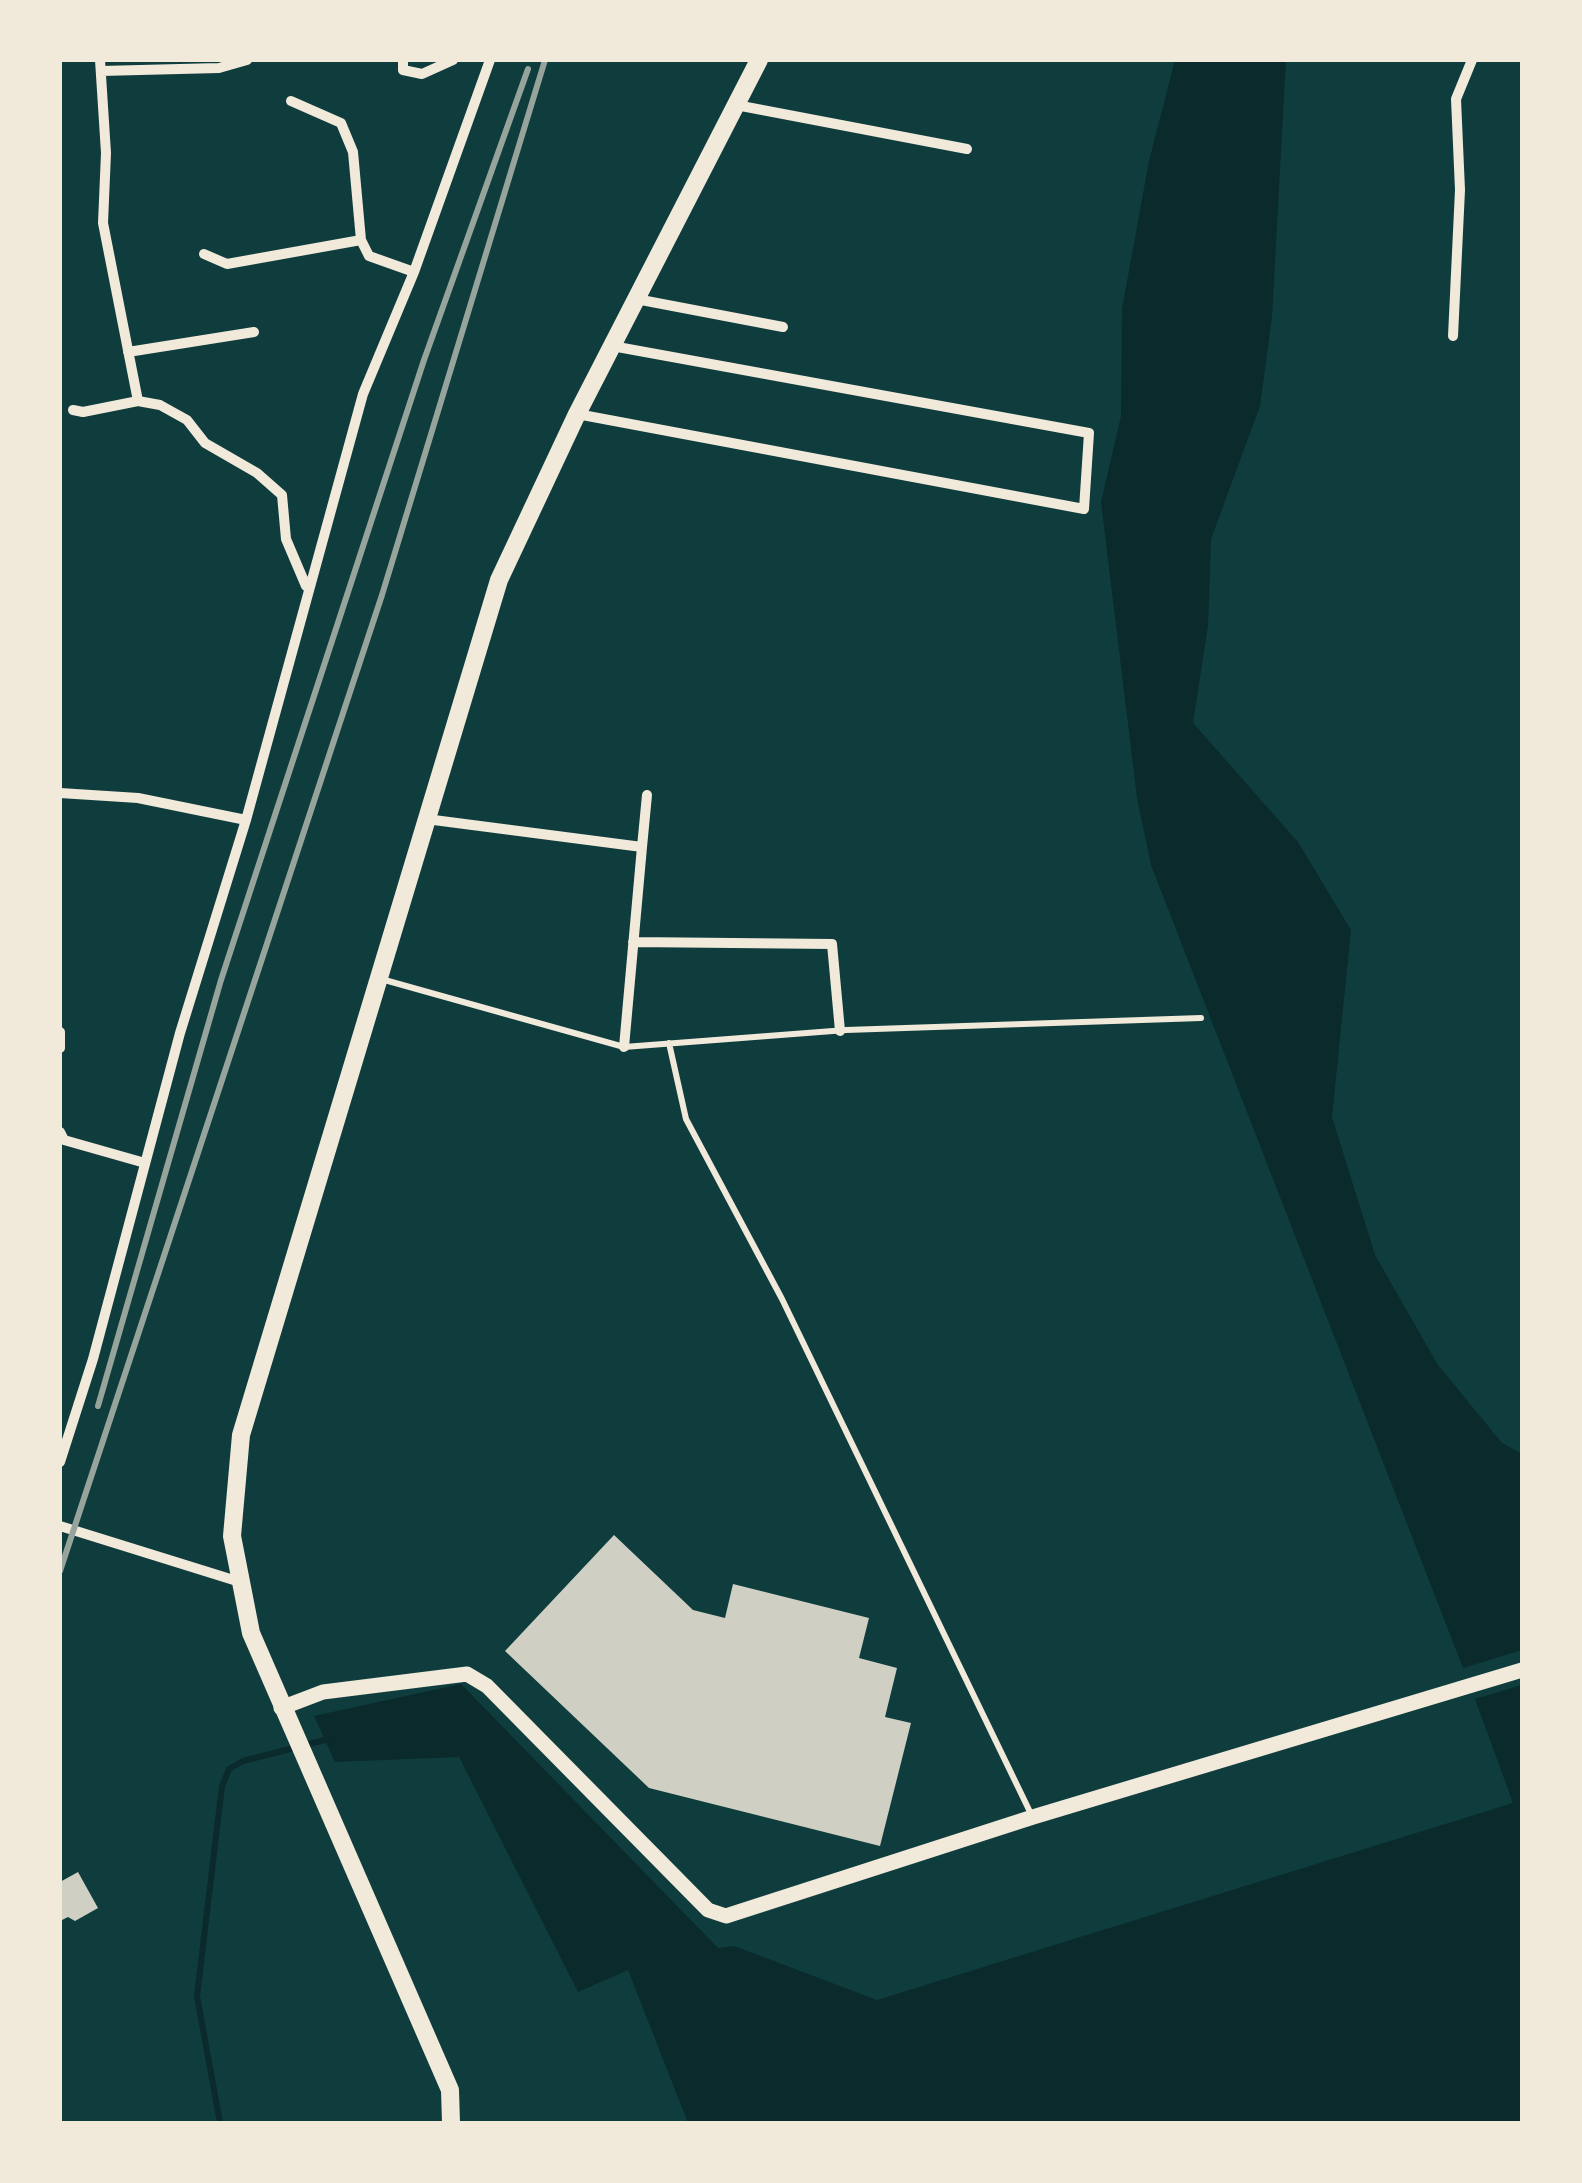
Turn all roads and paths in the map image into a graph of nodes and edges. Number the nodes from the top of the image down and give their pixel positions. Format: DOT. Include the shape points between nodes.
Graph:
graph roads {
  1 [pos="247,60"];
  2 [pos="403,60"];
  3 [pos="454,60"];
  4 [pos="490,60"];
  5 [pos="759,60"];
  6 [pos="1472,60"];
  7 [pos="101,65"];
  8 [pos="291,101"];
  9 [pos="736,105"];
  10 [pos="968,150"];
  11 [pos="361,240"];
  12 [pos="204,254"];
  13 [pos="414,272"];
  14 [pos="636,299"];
  15 [pos="783,326"];
  16 [pos="254,332"];
  17 [pos="1453,336"];
  18 [pos="612,346"];
  19 [pos="128,352"];
  20 [pos="138,401"];
  21 [pos="73,410"];
  22 [pos="577,414"];
  23 [pos="306,587"];
  24 [pos="60,792"];
  25 [pos="647,795"];
  26 [pos="425,819"];
  27 [pos="246,820"];
  28 [pos="642,847"];
  29 [pos="633,942"];
  30 [pos="379,979"];
  31 [pos="1201,1018"];
  32 [pos="840,1030"];
  33 [pos="60,1032"];
  34 [pos="669,1044"];
  35 [pos="624,1047"];
  36 [pos="60,1048"];
  37 [pos="61,1138"];
  38 [pos="145,1163"];
  39 [pos="60,1462"];
  40 [pos="60,1526"];
  41 [pos="241,1583"];
  42 [pos="1522,1670"];
  43 [pos="281,1708"];
  44 [pos="1033,1817"];
  45 [pos="451,2123"];
  1 -- 7 [label="street" via="219,68"];
  2 -- 3 [label="street" via="403,70 422,74"];
  4 -- 13 [label="street"];
  5 -- 9 [label="main road"];
  6 -- 17 [label="street" via="1456,99 1460,190"];
  7 -- 19 [label="street" via="103,223"];
  8 -- 11 [label="street" via="341,122 354,152"];
  9 -- 10 [label="street"];
  9 -- 14 [label="main road"];
  11 -- 12 [label="street" via="227,264"];
  11 -- 13 [label="street" via="370,256"];
  13 -- 23 [label="street" via="363,394"];
  14 -- 15 [label="street"];
  14 -- 18 [label="main road"];
  16 -- 19 [label="street"];
  18 -- 22 [label="main road"];
  18 -- 22 [label="street" via="1090,432 1084,509"];
  19 -- 20 [label="street"];
  20 -- 21 [label="street"];
  20 -- 23 [label="street" via="187,420 206,444 282,495 286,540"];
  22 -- 26 [label="main road" via="499,580"];
  23 -- 27 [label="street"];
  24 -- 27 [label="street" via="138,798"];
  25 -- 28 [label="street"];
  26 -- 28 [label="street"];
  26 -- 30 [label="main road"];
  27 -- 38 [label="street"];
  28 -- 29 [label="street"];
  29 -- 32 [label="street" via="832,944"];
  29 -- 35 [label="street"];
  30 -- 35 [label="lane"];
  30 -- 41 [label="main road" via="241,1435 232,1536"];
  31 -- 32 [label="lane"];
  32 -- 34 [label="lane"];
  33 -- 36 [label="street"];
  34 -- 35 [label="lane"];
  34 -- 44 [label="lane" via="686,1118 782,1300"];
  37 -- 38 [label="street"];
  38 -- 39 [label="street"];
  40 -- 41 [label="street"];
  41 -- 43 [label="main road" via="250,1633"];
  42 -- 44 [label="street"];
  43 -- 44 [label="street" via="323,1692 467,1674 488,1686 708,1910 726,1916"];
  43 -- 45 [label="main road" via="450,2090"];
}
